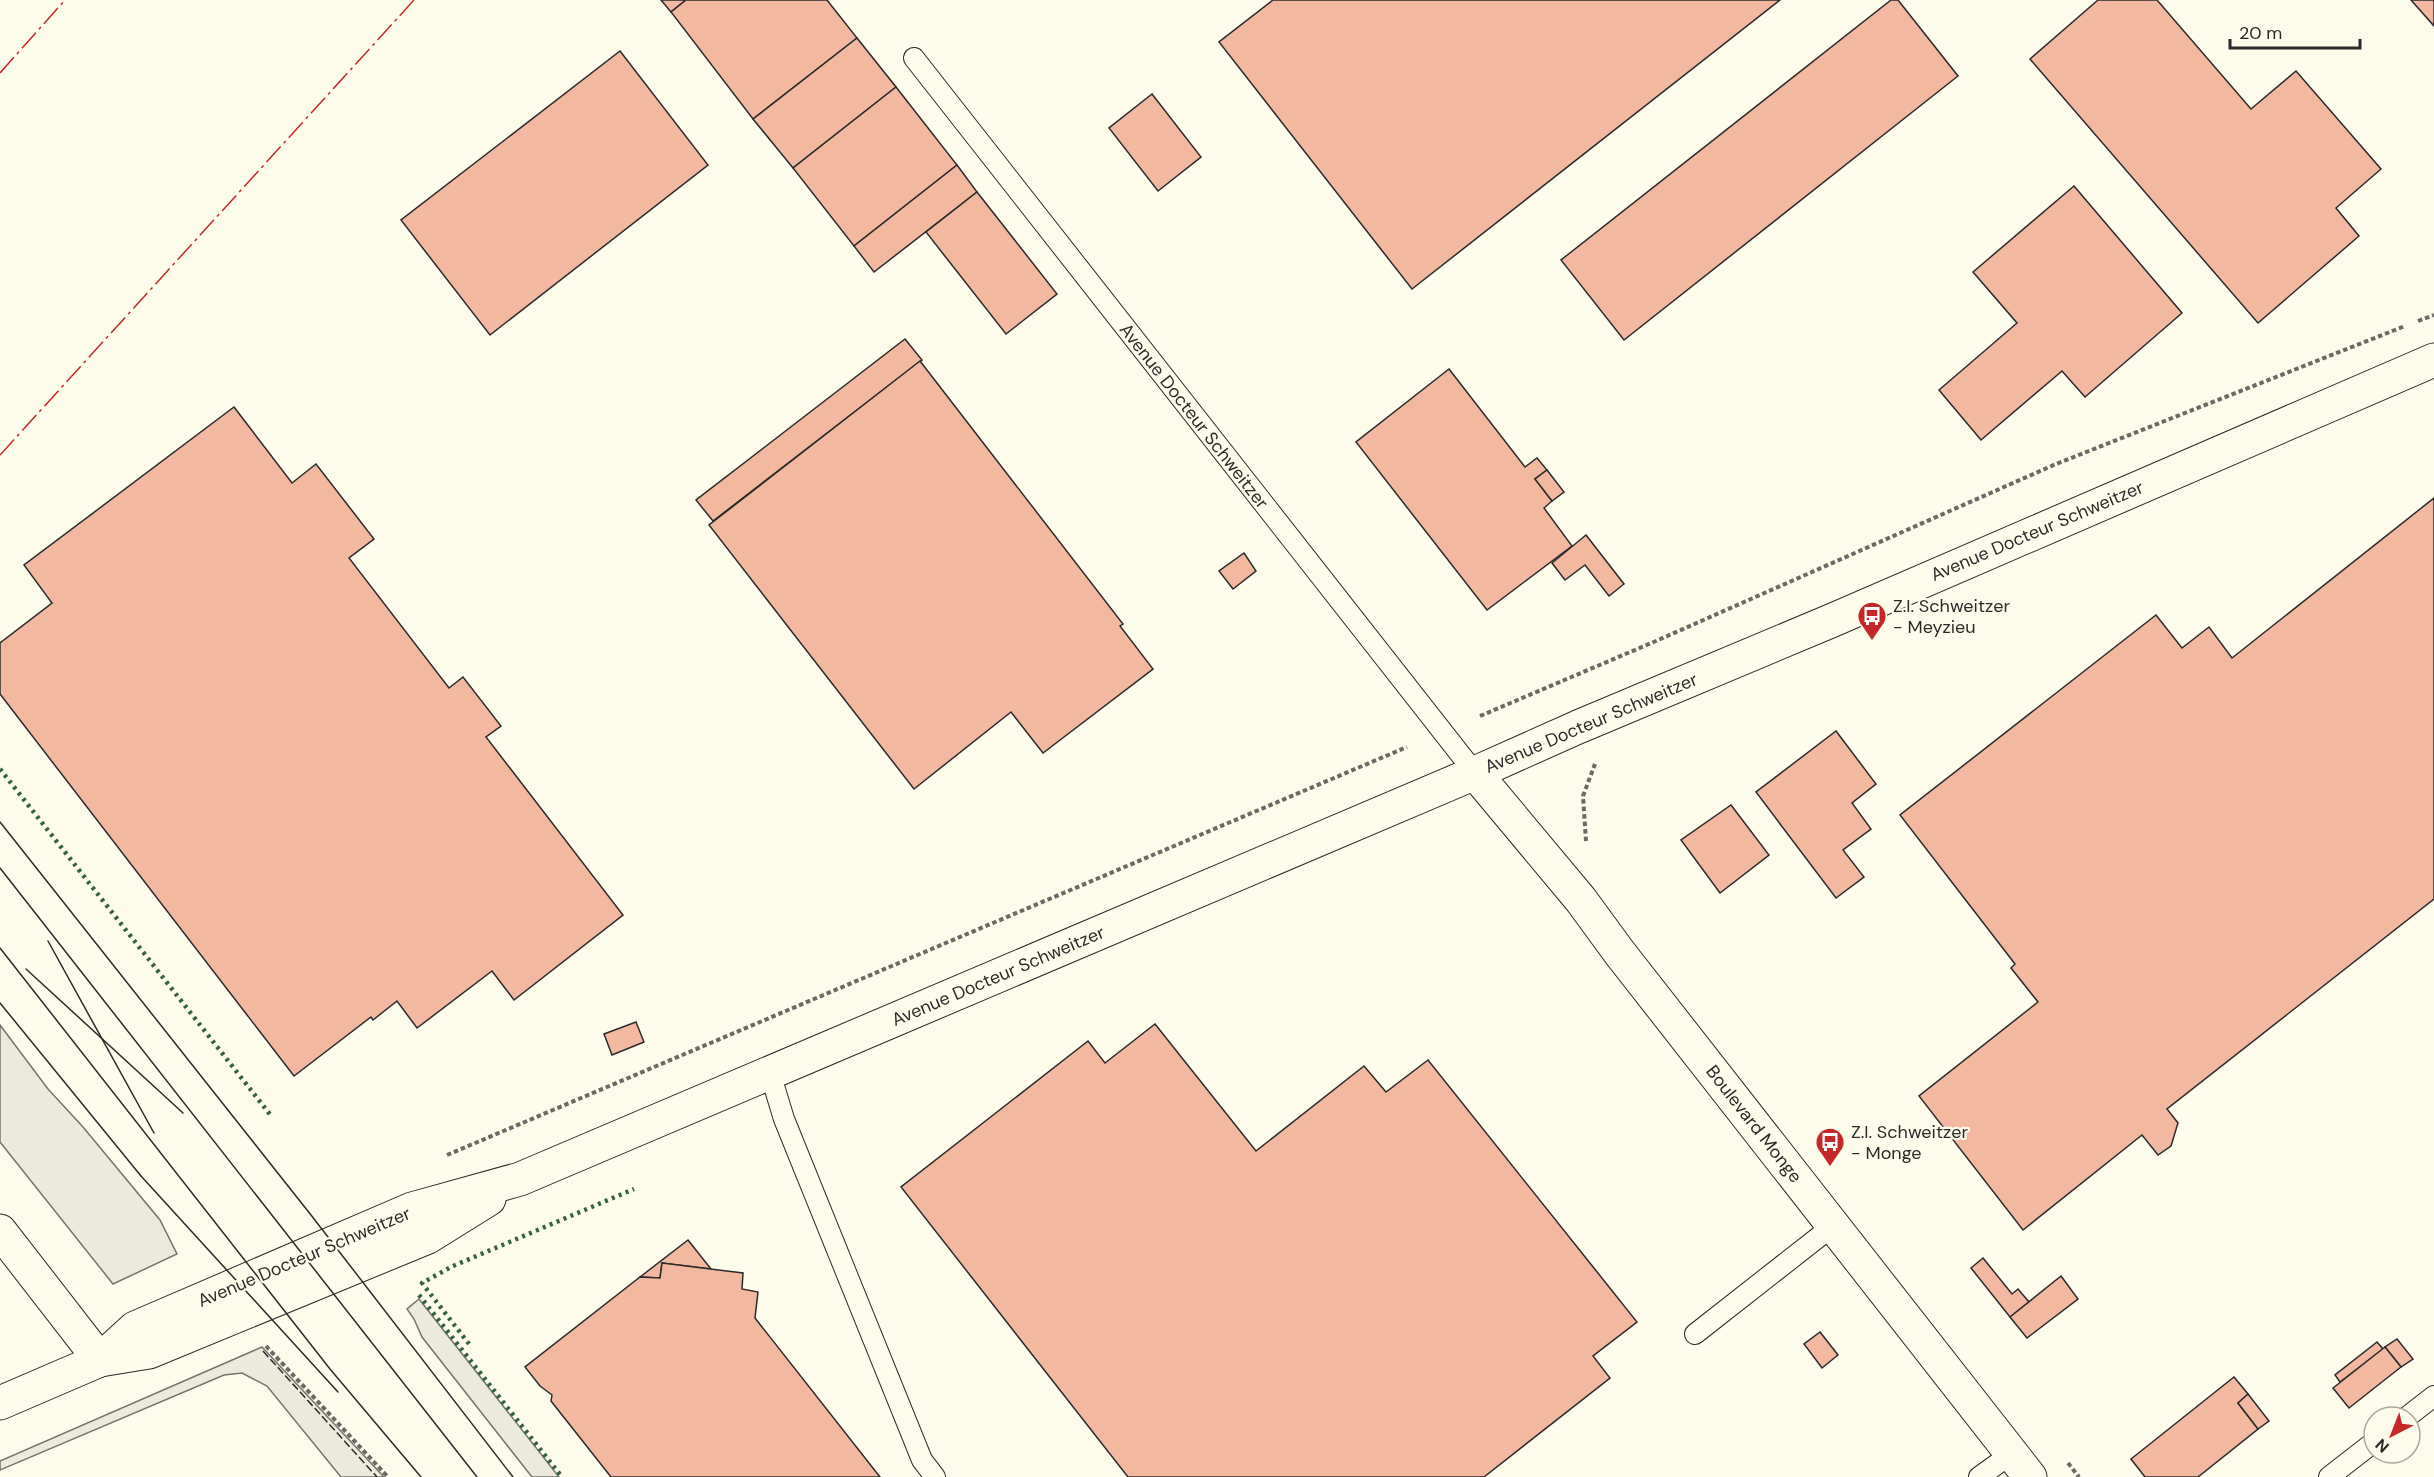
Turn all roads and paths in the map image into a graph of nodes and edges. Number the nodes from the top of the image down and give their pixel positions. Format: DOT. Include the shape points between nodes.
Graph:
graph roads {
  1 [pos="914,58"];
  2 [pos="2434,315"];
  3 [pos="2434,360"];
  4 [pos="1480,716"];
  5 [pos="1407,747"];
  6 [pos="1475,773"];
  7 [pos="770,1073"];
  8 [pos="438,1159"];
  9 [pos="1834,1226"];
  10 [pos="0,1231"];
  11 [pos="1695,1334"];
  12 [pos="259,1339"];
  13 [pos="100,1360"];
  14 [pos="2434,1396"];
  15 [pos="0,1403"];
  16 [pos="2422,1405"];
  17 [pos="2362,1451"];
  18 [pos="2020,1465"];
  19 [pos="388,1477"];
  20 [pos="935,1477"];
  21 [pos="1979,1477"];
  22 [pos="2329,1477"];
  1 -- 6 [label="lane, Avenue Docteur Schweitzer"];
  2 -- 4 [label="path" via="2056,464"];
  3 -- 6 [label="street, Avenue Docteur Schweitzer"];
  5 -- 8 [label="path"];
  6 -- 7 [label="street, Avenue Docteur Schweitzer"];
  6 -- 9 [label="street, Boulevard Monge" via="1581,900"];
  7 -- 13 [label="street, Avenue Docteur Schweitzer" via="520,1179 428,1237 149,1352"];
  7 -- 20 [label="lane" via="784,1119 917,1449"];
  9 -- 11 [label="lane"];
  9 -- 18 [label="street, Boulevard Monge"];
  10 -- 13 [label="street"];
  12 -- 19 [label="path"];
  13 -- 15 [label="street, Avenue Docteur Schweitzer"];
  14 -- 16 [label="lane"];
  17 -- 22 [label="lane"];
  18 -- 21 [label="lane"];
}
